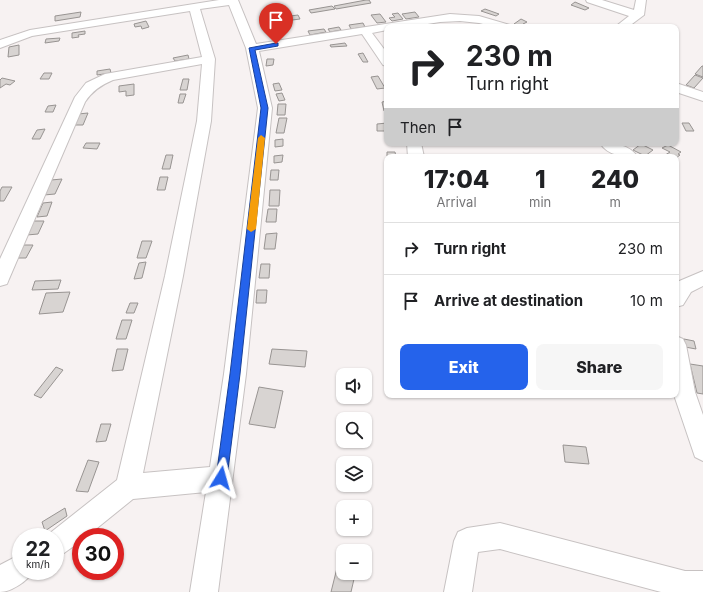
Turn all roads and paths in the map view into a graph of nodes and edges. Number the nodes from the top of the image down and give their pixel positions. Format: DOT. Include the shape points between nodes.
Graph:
graph roads {
  1 [pos="233,0"];
  2 [pos="591,0"];
  3 [pos="641,0"];
  4 [pos="194,7"];
  5 [pos="638,15"];
  6 [pos="408,24"];
  7 [pos="497,24"];
  8 [pos="625,24"];
  9 [pos="384,28"];
  10 [pos="365,31"];
  11 [pos="0,44"];
  12 [pos="252,48"];
  13 [pos="384,58"];
  14 [pos="209,59"];
  15 [pos="679,88"];
  16 [pos="703,97"];
  17 [pos="612,146"];
  18 [pos="625,154"];
  19 [pos="703,278"];
  20 [pos="0,279"];
  21 [pos="679,295"];
  22 [pos="679,363"];
  23 [pos="703,448"];
  24 [pos="221,478"];
  25 [pos="128,487"];
  26 [pos="64,537"];
  27 [pos="12,573"];
  28 [pos="0,581"];
  29 [pos="703,586"];
  30 [pos="204,592"];
  31 [pos="458,592"];
  1 -- 4 [label="street"];
  1 -- 12 [label="street"];
  2 -- 5 [label="street"];
  3 -- 5 [label="street"];
  4 -- 11 [label="street" via="30,33"];
  4 -- 14 [label="street"];
  5 -- 8 [label="street"];
  6 -- 7 [label="street" via="455,17"];
  9 -- 10 [label="street"];
  10 -- 12 [label="street"];
  10 -- 13 [label="street"];
  12 -- 24 [label="street" via="265,108"];
  14 -- 20 [label="street" via="110,77 86,89"];
  14 -- 25 [label="street" via="204,121 172,290"];
  15 -- 16 [label="street"];
  17 -- 18 [label="street"];
  19 -- 21 [label="street" via="684,287"];
  22 -- 23 [label="street" via="684,392"];
  24 -- 25 [label="street"];
  24 -- 30 [label="street"];
  25 -- 26 [label="street"];
  27 -- 28 [label="street"];
  29 -- 31 [label="street" via="685,584 500,536 467,542"];
}
